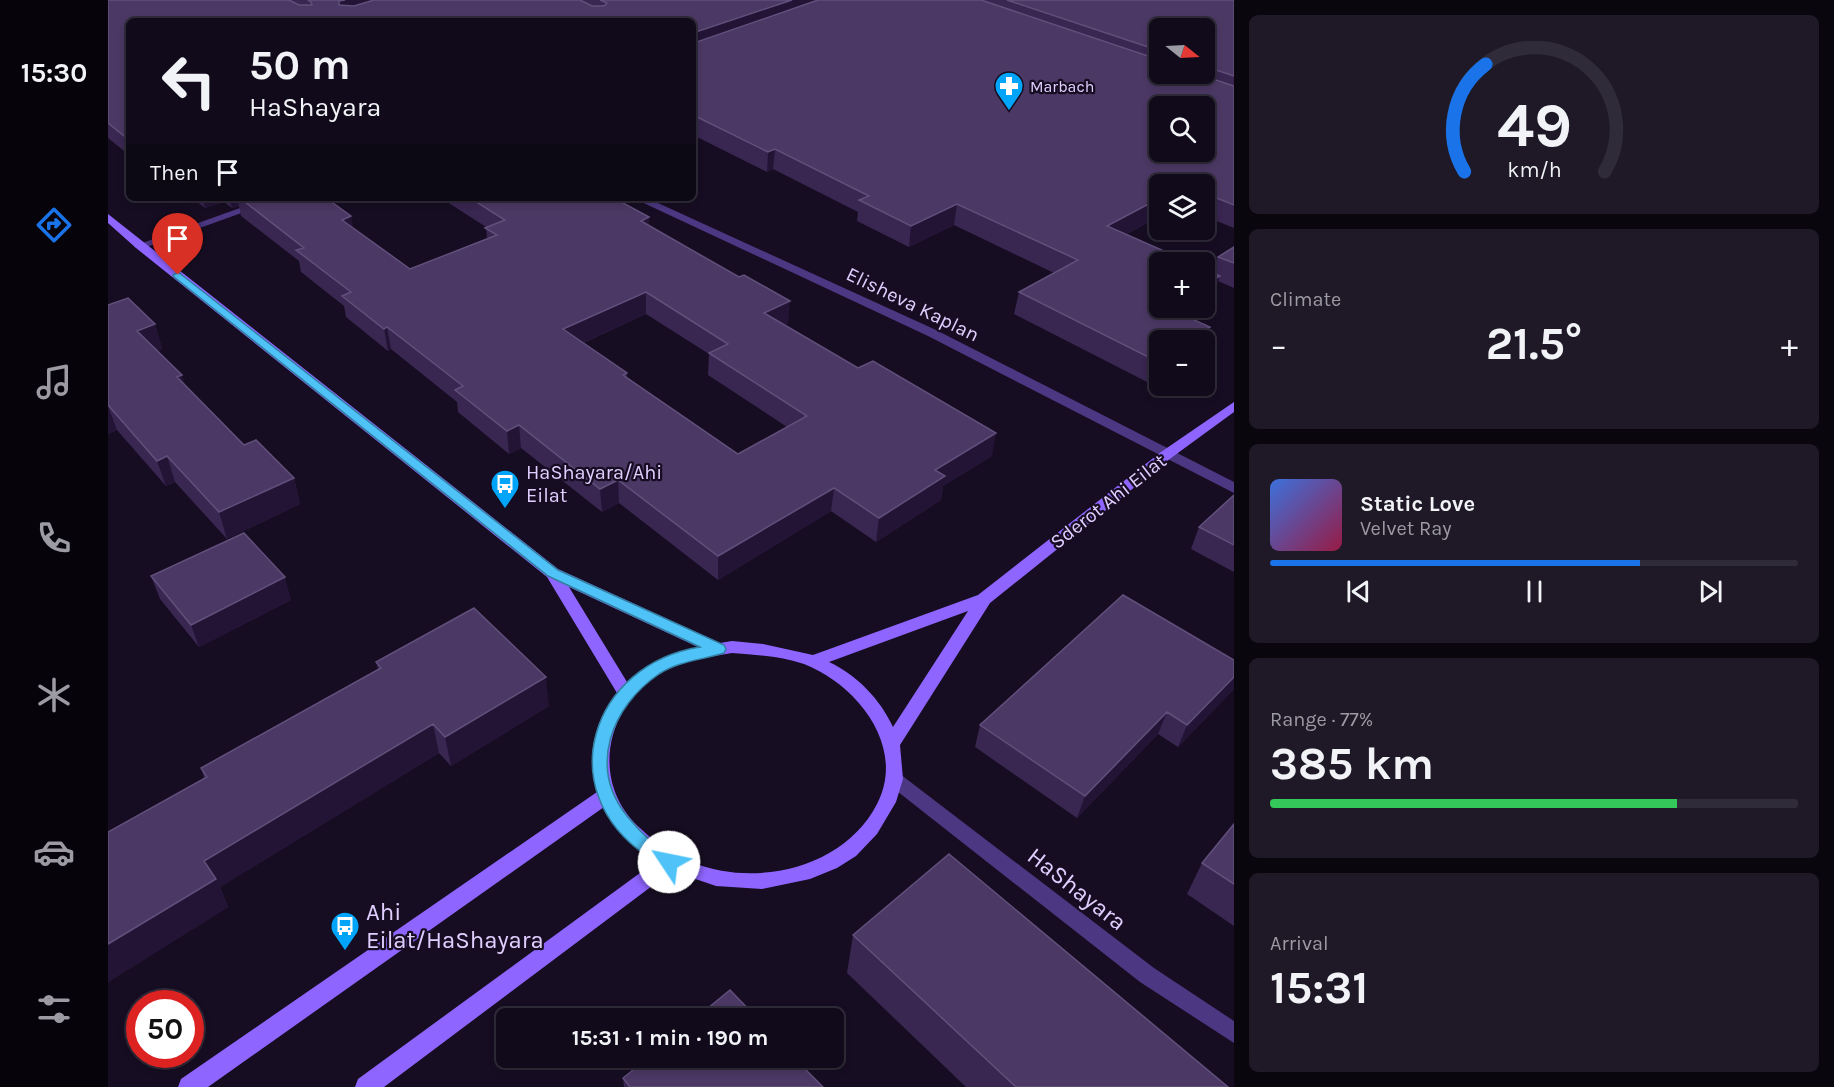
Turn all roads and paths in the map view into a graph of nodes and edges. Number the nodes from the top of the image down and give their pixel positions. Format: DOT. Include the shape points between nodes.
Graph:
graph roads {
  1 [pos="270,201"];
  2 [pos="645,201"];
  3 [pos="108,217"];
  4 [pos="140,246"];
  5 [pos="1234,406"];
  6 [pos="1166,455"];
  7 [pos="1234,488"];
  8 [pos="553,573"];
  9 [pos="984,599"];
  10 [pos="718,649"];
  11 [pos="814,662"];
  12 [pos="625,693"];
  13 [pos="891,743"];
  14 [pos="894,779"];
  15 [pos="606,795"];
  16 [pos="669,862"];
  17 [pos="1234,1033"];
  18 [pos="189,1087"];
  19 [pos="366,1087"];
  1 -- 4 [label="street"];
  2 -- 6 [label="street, Elisheva Kaplan" via="932,333"];
  3 -- 4 [label="main road"];
  4 -- 8 [label="main road"];
  5 -- 6 [label="main road, Sderot Ahi Eilat"];
  6 -- 7 [label="street, Elisheva Kaplan"];
  6 -- 9 [label="main road, Sderot Ahi Eilat"];
  8 -- 10 [label="main road"];
  8 -- 12 [label="main road"];
  9 -- 11 [label="main road, Sderot Ahi Eilat"];
  9 -- 13 [label="main road, Sderot Ahi Eilat"];
  10 -- 11 [label="main road" via="732,646 774,650"];
  10 -- 12 [label="main road" via="691,654 655,669"];
  11 -- 13 [label="main road" via="849,682 876,711"];
  12 -- 15 [label="main road" via="606,724 599,759"];
  13 -- 14 [label="main road"];
  14 -- 16 [label="main road" via="882,815 855,847 815,871 768,881 716,879"];
  14 -- 17 [label="street, HaShayara" via="1147,975"];
  15 -- 16 [label="main road" via="642,844"];
  15 -- 18 [label="main road"];
  16 -- 19 [label="main road"];
}
